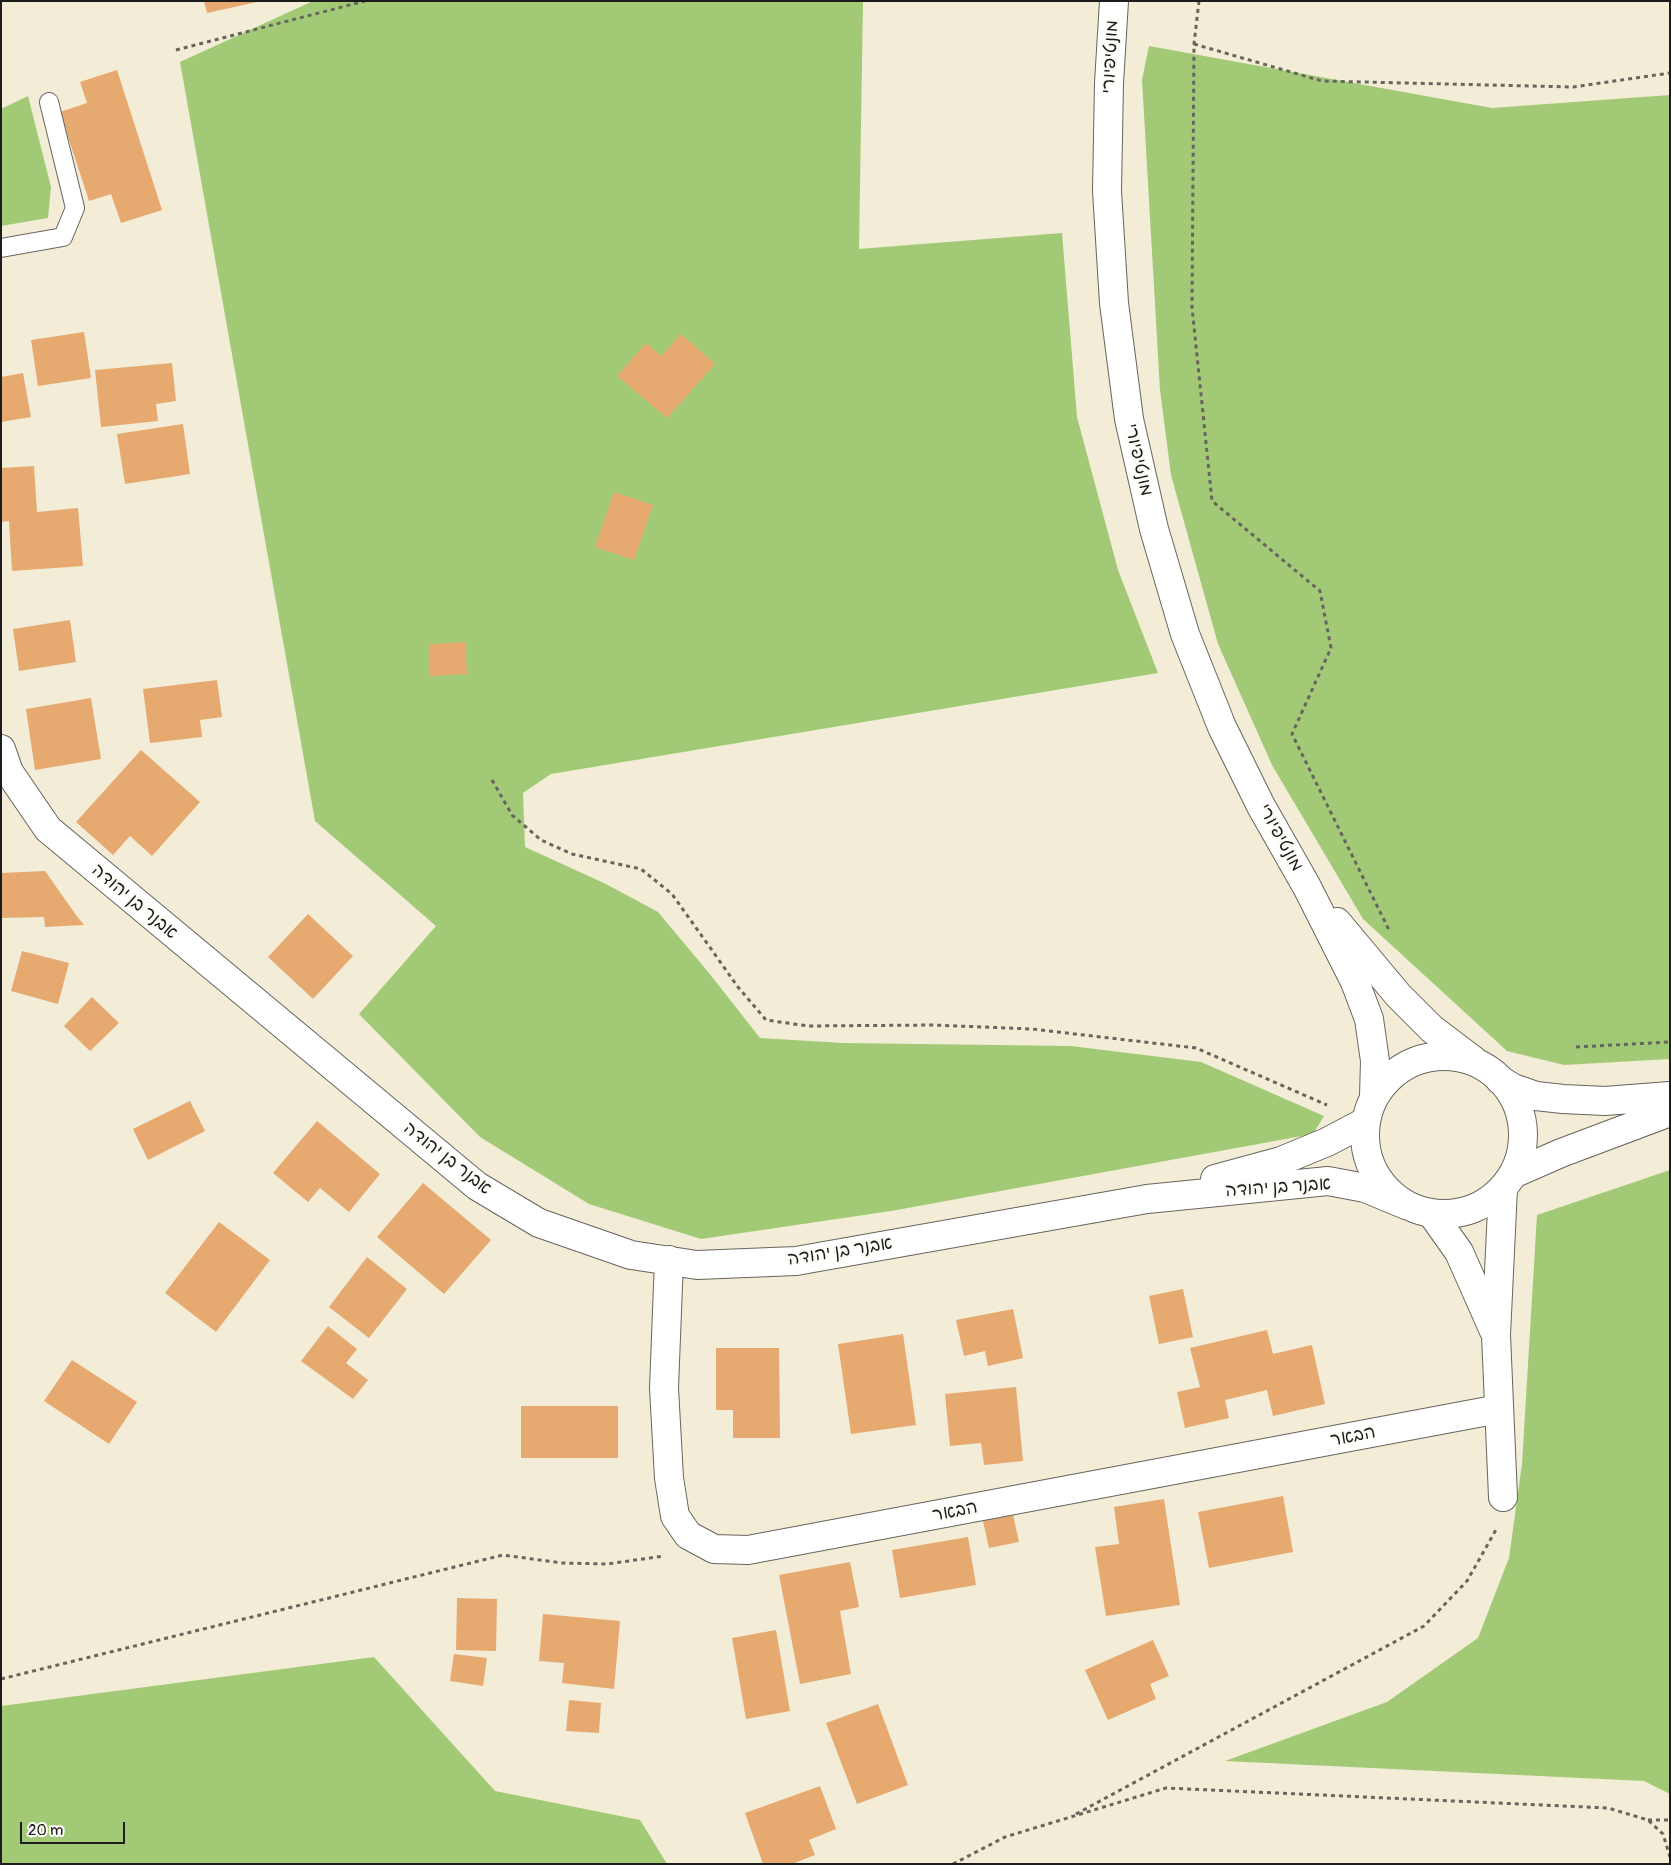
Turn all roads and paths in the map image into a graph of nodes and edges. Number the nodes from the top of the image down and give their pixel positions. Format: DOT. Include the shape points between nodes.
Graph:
graph roads {
  1 [pos="365,1"];
  2 [pos="1114,1"];
  3 [pos="1199,1"];
  4 [pos="1194,44"];
  5 [pos="176,50"];
  6 [pos="1670,73"];
  7 [pos="49,102"];
  8 [pos="1,248"];
  9 [pos="1,749"];
  10 [pos="492,780"];
  11 [pos="1307,887"];
  12 [pos="1390,932"];
  13 [pos="1670,1042"];
  14 [pos="1576,1047"];
  15 [pos="1478,1064"];
  16 [pos="1500,1080"];
  17 [pos="1374,1096"];
  18 [pos="1670,1096"];
  19 [pos="1670,1112"];
  20 [pos="1365,1122"];
  21 [pos="1508,1181"];
  22 [pos="1147,1199"];
  23 [pos="1406,1205"];
  24 [pos="1432,1214"];
  25 [pos="669,1260"];
  26 [pos="1496,1335"];
  27 [pos="1499,1409"];
  28 [pos="1503,1497"];
  29 [pos="665,1556"];
  30 [pos="1,1679"];
  31 [pos="1069,1818"];
  32 [pos="1648,1820"];
  33 [pos="1670,1820"];
  34 [pos="1670,1857"];
  35 [pos="953,1864"];
  1 -- 5 [label="path"];
  2 -- 11 [label="street, מונטיפיורי" via="1107,191 1114,303 1129,420 1154,529 1185,634 1222,727"];
  3 -- 4 [label="path"];
  4 -- 6 [label="path" via="1322,82 1573,87"];
  4 -- 12 [label="path" via="1192,307 1212,501 1320,591 1332,648 1292,734"];
  7 -- 8 [label="lane" via="75,208 63,237"];
  9 -- 25 [label="street, אבנר בן יהודה" via="10,772 48,830 476,1186 539,1223 631,1255"];
  10 -- 20 [label="path" via="512,815 541,840 572,854 641,869 672,894 738,987 766,1020 808,1026 1032,1029 1196,1048"];
  11 -- 15 [label="street, מונטיפיורי" via="1405,1002 1432,1029"];
  11 -- 17 [label="street, מונטיפיורי" via="1355,982 1369,1019 1375,1061"];
  13 -- 14 [label="path"];
  15 -- 16 [label="street"];
  15 -- 17 [label="street" via="1455,1056 1431,1057 1409,1064 1389,1078"];
  16 -- 18 [label="street" via="1536,1096 1563,1099 1605,1101"];
  16 -- 21 [label="street" via="1516,1100 1523,1125 1522,1151"];
  17 -- 20 [label="street"];
  19 -- 21 [label="street" via="1561,1153"];
  20 -- 22 [label="street, אבנר בן יהודה" via="1281,1161"];
  20 -- 23 [label="street" via="1365,1146 1372,1170 1386,1190"];
  21 -- 24 [label="street" via="1483,1205 1458,1213"];
  21 -- 26 [label="street"];
  22 -- 23 [label="street, אבנר בן יהודה" via="1328,1181 1365,1188"];
  22 -- 25 [label="street, אבנר בן יהודה" via="796,1261 698,1265"];
  23 -- 24 [label="street"];
  24 -- 26 [label="street" via="1459,1252"];
  25 -- 27 [label="street, הבאר" via="664,1388 669,1478 675,1516 688,1535 714,1549 748,1550"];
  26 -- 27 [label="street"];
  27 -- 28 [label="street"];
  28 -- 31 [label="path" via="1497,1529 1468,1581 1424,1626"];
  29 -- 30 [label="path" via="607,1564 503,1555"];
  31 -- 32 [label="path" via="1166,1788 1608,1808"];
  31 -- 35 [label="path" via="1005,1837"];
  32 -- 33 [label="path"];
  32 -- 34 [label="path" via="1663,1834"];
}
